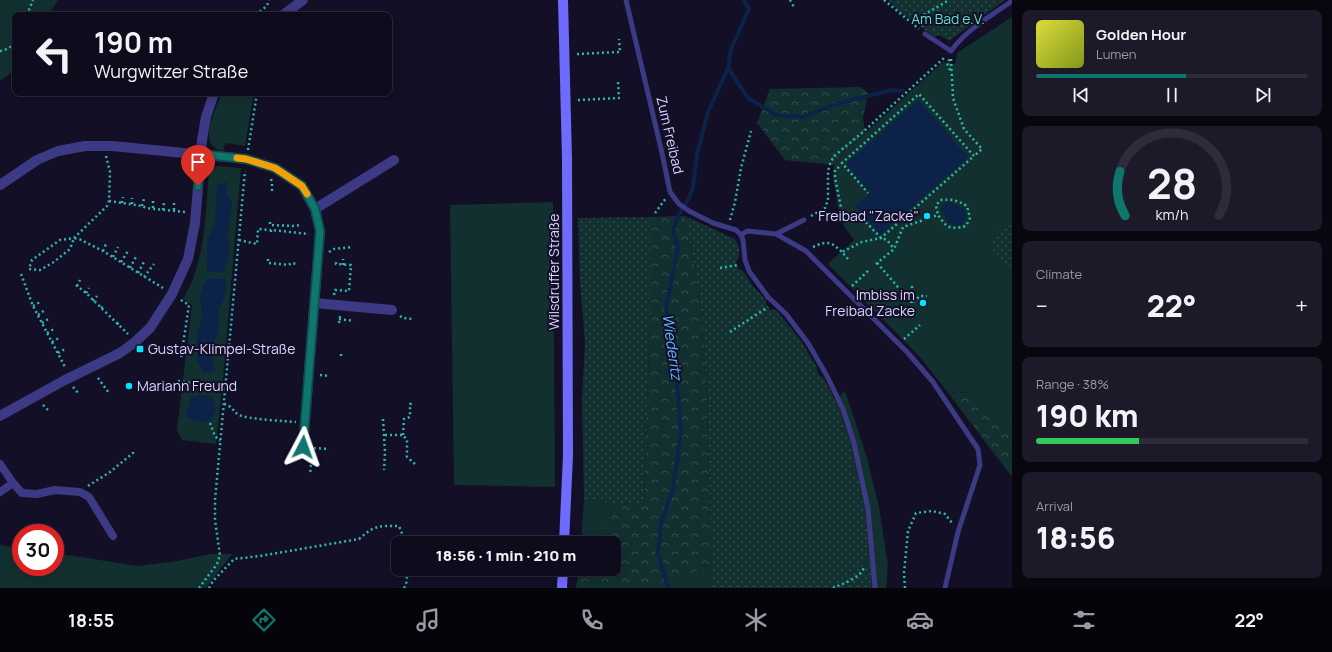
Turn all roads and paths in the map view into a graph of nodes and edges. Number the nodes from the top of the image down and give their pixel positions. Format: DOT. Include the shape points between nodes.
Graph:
graph roads {
  1 [pos="33,0"];
  2 [pos="303,0"];
  3 [pos="562,0"];
  4 [pos="626,0"];
  5 [pos="790,0"];
  6 [pos="884,0"];
  7 [pos="949,0"];
  8 [pos="269,1"];
  9 [pos="1012,1"];
  10 [pos="794,7"];
  11 [pos="28,12"];
  12 [pos="261,12"];
  13 [pos="287,12"];
  14 [pos="925,31"];
  15 [pos="620,39"];
  16 [pos="12,46"];
  17 [pos="0,51"];
  18 [pos="951,51"];
  19 [pos="577,54"];
  20 [pos="949,63"];
  21 [pos="618,82"];
  22 [pos="213,96"];
  23 [pos="256,96"];
  24 [pos="578,100"];
  25 [pos="751,131"];
  26 [pos="104,151"];
  27 [pos="201,154"];
  28 [pos="974,156"];
  29 [pos="246,159"];
  30 [pos="394,160"];
  31 [pos="836,164"];
  32 [pos="840,167"];
  33 [pos="836,174"];
  34 [pos="270,177"];
  35 [pos="0,185"];
  36 [pos="868,193"];
  37 [pos="272,194"];
  38 [pos="122,197"];
  39 [pos="132,198"];
  40 [pos="144,199"];
  41 [pos="109,201"];
  42 [pos="153,201"];
  43 [pos="664,201"];
  44 [pos="164,202"];
  45 [pos="122,203"];
  46 [pos="174,203"];
  47 [pos="132,204"];
  48 [pos="142,206"];
  49 [pos="153,209"];
  50 [pos="315,209"];
  51 [pos="163,210"];
  52 [pos="174,211"];
  53 [pos="189,212"];
  54 [pos="655,212"];
  55 [pos="938,215"];
  56 [pos="804,220"];
  57 [pos="270,222"];
  58 [pos="898,222"];
  59 [pos="300,225"];
  60 [pos="903,227"];
  61 [pos="728,229"];
  62 [pos="319,234"];
  63 [pos="776,234"];
  64 [pos="741,235"];
  65 [pos="74,238"];
  66 [pos="881,238"];
  67 [pos="239,240"];
  68 [pos="106,244"];
  69 [pos="352,247"];
  70 [pos="118,248"];
  71 [pos="894,248"];
  72 [pos="103,251"];
  73 [pos="128,251"];
  74 [pos="806,251"];
  75 [pos="331,252"];
  76 [pos="842,252"];
  77 [pos="137,255"];
  78 [pos="113,257"];
  79 [pos="343,259"];
  80 [pos="848,259"];
  81 [pos="145,260"];
  82 [pos="268,260"];
  83 [pos="336,260"];
  84 [pos="121,262"];
  85 [pos="154,264"];
  86 [pos="297,264"];
  87 [pos="343,265"];
  88 [pos="737,265"];
  89 [pos="130,268"];
  90 [pos="720,268"];
  91 [pos="869,270"];
  92 [pos="138,273"];
  93 [pos="21,274"];
  94 [pos="144,277"];
  95 [pos="80,280"];
  96 [pos="912,285"];
  97 [pos="851,287"];
  98 [pos="89,288"];
  99 [pos="165,290"];
  100 [pos="86,293"];
  101 [pos="97,296"];
  102 [pos="927,296"];
  103 [pos="181,300"];
  104 [pos="93,301"];
  105 [pos="40,302"];
  106 [pos="314,303"];
  107 [pos="912,303"];
  108 [pos="104,305"];
  109 [pos="334,305"];
  110 [pos="33,306"];
  111 [pos="768,307"];
  112 [pos="101,308"];
  113 [pos="45,310"];
  114 [pos="392,310"];
  115 [pos="112,314"];
  116 [pos="38,315"];
  117 [pos="110,317"];
  118 [pos="50,318"];
  119 [pos="404,318"];
  120 [pos="339,319"];
  121 [pos="413,319"];
  122 [pos="120,320"];
  123 [pos="354,321"];
  124 [pos="42,323"];
  125 [pos="117,324"];
  126 [pos="920,325"];
  127 [pos="54,329"];
  128 [pos="730,332"];
  129 [pos="48,333"];
  130 [pos="130,336"];
  131 [pos="59,338"];
  132 [pos="903,339"];
  133 [pos="52,342"];
  134 [pos="65,349"];
  135 [pos="341,350"];
  136 [pos="58,353"];
  137 [pos="340,356"];
  138 [pos="181,358"];
  139 [pos="66,370"];
  140 [pos="324,376"];
  141 [pos="329,376"];
  142 [pos="98,378"];
  143 [pos="178,382"];
  144 [pos="74,388"];
  145 [pos="226,388"];
  146 [pos="109,393"];
  147 [pos="80,394"];
  148 [pos="224,404"];
  149 [pos="413,404"];
  150 [pos="42,405"];
  151 [pos="48,410"];
  152 [pos="0,416"];
  153 [pos="383,419"];
  154 [pos="298,422"];
  155 [pos="210,423"];
  156 [pos="384,435"];
  157 [pos="403,435"];
  158 [pos="221,441"];
  159 [pos="303,447"];
  160 [pos="132,449"];
  161 [pos="0,464"];
  162 [pos="415,464"];
  163 [pos="384,470"];
  164 [pos="13,483"];
  165 [pos="0,492"];
  166 [pos="80,492"];
  167 [pos="958,532"];
  168 [pos="113,536"];
  169 [pos="403,536"];
  170 [pos="564,536"];
  171 [pos="865,566"];
  172 [pos="407,576"];
  173 [pos="563,576"];
  174 [pos="199,588"];
  175 [pos="209,588"];
  176 [pos="404,588"];
  177 [pos="562,588"];
  178 [pos="833,588"];
  179 [pos="875,588"];
  180 [pos="905,588"];
  181 [pos="945,588"];
  1 -- 11 [label="path"];
  2 -- 13 [label="street"];
  3 -- 170 [label="main road, Wilsdruffer Straße" via="567,165 568,455"];
  4 -- 61 [label="lane, Zum Freibad" via="670,192 679,204 689,211"];
  5 -- 10 [label="path"];
  6 -- 14 [label="path"];
  7 -- 14 [label="path" via="915,20"];
  8 -- 12 [label="path"];
  9 -- 18 [label="lane" via="973,28"];
  14 -- 18 [label="lane"];
  15 -- 19 [label="path" via="620,52"];
  16 -- 17 [label="path"];
  18 -- 56 [label="path" via="834,156 828,171 828,200 825,208"];
  20 -- 28 [label="path" via="953,98 964,129 982,149"];
  21 -- 24 [label="path" via="619,98"];
  22 -- 27 [label="street" via="206,117"];
  23 -- 29 [label="path"];
  25 -- 61 [label="path"];
  26 -- 41 [label="path" via="110,172"];
  27 -- 29 [label="street"];
  27 -- 35 [label="street" via="86,146 58,151 37,160"];
  27 -- 152 [label="street" via="195,223 188,259 172,294 150,328 120,353"];
  28 -- 36 [label="path" via="919,94 842,163"];
  28 -- 58 [label="path"];
  29 -- 50 [label="street" via="275,168 302,186"];
  29 -- 67 [label="path"];
  30 -- 50 [label="street"];
  31 -- 32 [label="path"];
  32 -- 33 [label="path"];
  32 -- 66 [label="path" via="834,170 834,178 842,212 848,216 861,217"];
  34 -- 37 [label="path"];
  38 -- 45 [label="path"];
  39 -- 47 [label="path"];
  40 -- 48 [label="path"];
  41 -- 45 [label="path"];
  41 -- 65 [label="path"];
  42 -- 49 [label="path"];
  43 -- 54 [label="path"];
  44 -- 51 [label="path"];
  45 -- 47 [label="path"];
  46 -- 52 [label="path"];
  47 -- 48 [label="path"];
  48 -- 49 [label="path"];
  49 -- 51 [label="path"];
  50 -- 62 [label="street"];
  51 -- 52 [label="path"];
  52 -- 53 [label="path"];
  55 -- 55 [label="path" via="946,225 956,229 966,226 970,218 967,206 950,199 940,200 936,206"];
  55 -- 60 [label="path"];
  56 -- 63 [label="lane"];
  57 -- 59 [label="path" via="270,225"];
  58 -- 60 [label="path"];
  58 -- 66 [label="path"];
  60 -- 71 [label="path"];
  61 -- 64 [label="lane, Zum Freibad" via="736,230"];
  62 -- 67 [label="path" via="258,229 257,244"];
  62 -- 106 [label="street"];
  63 -- 64 [label="lane" via="747,231"];
  63 -- 74 [label="lane"];
  64 -- 179 [label="lane" via="749,271 808,343 843,409 854,444 868,509"];
  65 -- 65 [label="path" via="60,240 32,260 29,269 40,270 54,262 70,249"];
  65 -- 72 [label="path"];
  66 -- 71 [label="path" via="887,240"];
  66 -- 76 [label="path" via="862,242"];
  67 -- 145 [label="path"];
  68 -- 72 [label="path"];
  69 -- 75 [label="path"];
  70 -- 78 [label="path"];
  71 -- 107 [label="path" via="877,263"];
  72 -- 78 [label="path"];
  73 -- 84 [label="path"];
  74 -- 76 [label="path" via="826,243 834,244"];
  74 -- 167 [label="lane" via="908,353 933,382 978,449 980,465"];
  76 -- 80 [label="path"];
  77 -- 89 [label="path"];
  78 -- 84 [label="path"];
  79 -- 87 [label="path"];
  81 -- 92 [label="path"];
  82 -- 86 [label="path" via="268,263"];
  83 -- 87 [label="path" via="336,264"];
  84 -- 89 [label="path"];
  85 -- 94 [label="path"];
  87 -- 109 [label="path" via="351,265 349,291 335,290"];
  88 -- 90 [label="path"];
  89 -- 92 [label="path"];
  91 -- 97 [label="path"];
  92 -- 94 [label="path"];
  93 -- 110 [label="path"];
  94 -- 99 [label="path"];
  95 -- 100 [label="path" via="76,286"];
  96 -- 107 [label="path"];
  98 -- 100 [label="path"];
  100 -- 104 [label="path"];
  101 -- 104 [label="path"];
  102 -- 107 [label="path" via="920,296"];
  103 -- 138 [label="path" via="189,306"];
  104 -- 112 [label="path"];
  105 -- 110 [label="path"];
  106 -- 109 [label="street"];
  106 -- 159 [label="street"];
  108 -- 112 [label="path"];
  109 -- 114 [label="street"];
  110 -- 116 [label="path"];
  111 -- 128 [label="path"];
  112 -- 117 [label="path"];
  113 -- 116 [label="path"];
  115 -- 117 [label="path"];
  116 -- 124 [label="path"];
  117 -- 125 [label="path"];
  118 -- 124 [label="path"];
  119 -- 121 [label="path"];
  120 -- 123 [label="path"];
  122 -- 125 [label="path"];
  124 -- 129 [label="path"];
  125 -- 130 [label="path"];
  126 -- 132 [label="path"];
  127 -- 129 [label="path"];
  129 -- 133 [label="path"];
  131 -- 133 [label="path"];
  133 -- 136 [label="path"];
  134 -- 136 [label="path"];
  135 -- 137 [label="path"];
  136 -- 139 [label="path"];
  140 -- 141 [label="path"];
  142 -- 146 [label="path"];
  143 -- 145 [label="path"];
  144 -- 147 [label="path"];
  145 -- 148 [label="path"];
  148 -- 154 [label="path" via="249,417"];
  148 -- 158 [label="path"];
  149 -- 157 [label="path" via="410,404 410,417 404,419"];
  150 -- 151 [label="path"];
  153 -- 156 [label="path"];
  155 -- 158 [label="path" via="215,436"];
  156 -- 157 [label="path"];
  156 -- 163 [label="path"];
  157 -- 162 [label="path" via="407,440 407,457"];
  158 -- 174 [label="path" via="215,507 220,555"];
  160 -- 166 [label="path" via="133,453"];
  161 -- 164 [label="street"];
  164 -- 165 [label="street"];
  164 -- 166 [label="street" via="22,493 37,494 55,490"];
  166 -- 168 [label="street" via="89,497"];
  167 -- 180 [label="path" via="945,514 932,511 916,514 908,531"];
  167 -- 181 [label="lane"];
  169 -- 175 [label="path" via="399,526 378,526 359,539 234,559"];
  171 -- 178 [label="path" via="862,572 851,580"];
  172 -- 176 [label="path"];
  173 -- 177 [label="main road"];
}
